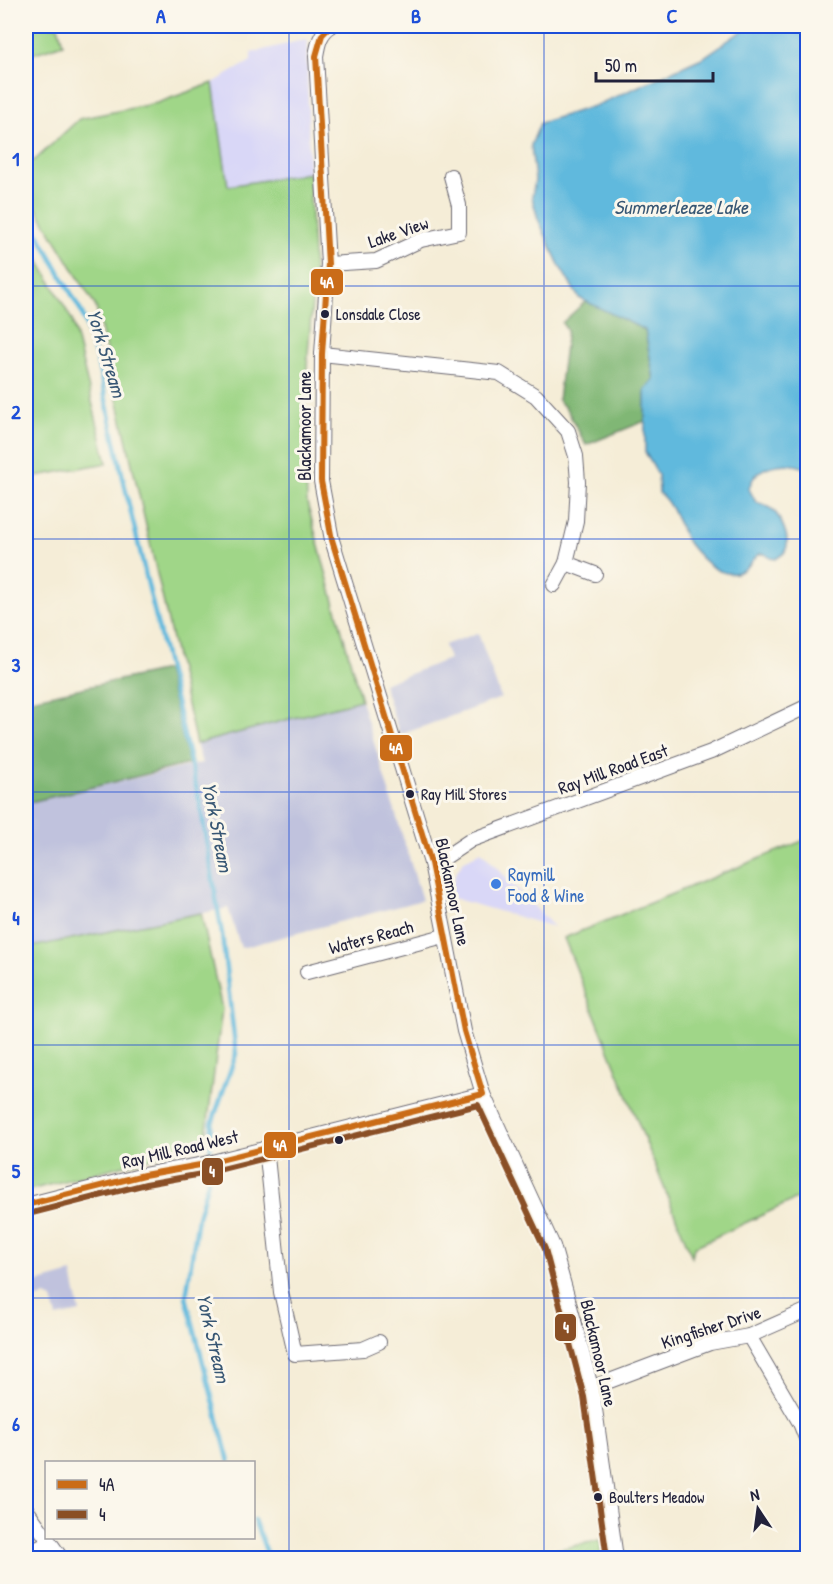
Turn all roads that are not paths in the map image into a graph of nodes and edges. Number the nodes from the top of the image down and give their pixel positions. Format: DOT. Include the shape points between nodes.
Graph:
graph roads {
  1 [pos="331,26"];
  2 [pos="451,176"];
  3 [pos="328,264"];
  4 [pos="322,354"];
  5 [pos="566,563"];
  6 [pos="595,574"];
  7 [pos="554,585"];
  8 [pos="807,706"];
  9 [pos="430,862"];
  10 [pos="444,936"];
  11 [pos="307,972"];
  12 [pos="483,1094"];
  13 [pos="266,1147"];
  14 [pos="26,1205"];
  15 [pos="807,1310"];
  16 [pos="749,1336"];
  17 [pos="379,1342"];
  18 [pos="591,1388"];
  19 [pos="807,1443"];
  20 [pos="26,1509"];
  21 [pos="45,1537"];
  22 [pos="46,1539"];
  23 [pos="49,1543"];
  24 [pos="26,1554"];
  25 [pos="61,1558"];
  26 [pos="616,1558"];
  1 -- 3 [label="street, Blackamoor Lane" via="318,42 316,56"];
  2 -- 3 [label="street, Lake View" via="459,205 459,232 421,240 376,261"];
  3 -- 4 [label="street, Blackamoor Lane"];
  4 -- 5 [label="street" via="499,373 536,396 568,431 576,456 576,521"];
  4 -- 9 [label="street, Blackamoor Lane" via="321,481 332,540"];
  5 -- 6 [label="street"];
  5 -- 7 [label="street"];
  8 -- 9 [label="street, Ray Mill Road East" via="711,752 471,840 444,858"];
  9 -- 10 [label="street, Blackamoor Lane"];
  10 -- 11 [label="street, Waters Reach"];
  10 -- 12 [label="street, Blackamoor Lane" via="464,1031"];
  12 -- 13 [label="street, Ray Mill Road West"];
  12 -- 18 [label="street, Blackamoor Lane" via="553,1246"];
  13 -- 14 [label="street, Ray Mill Road West"];
  13 -- 17 [label="street" via="280,1292 296,1354 363,1349"];
  15 -- 16 [label="street, Kingfisher Drive"];
  16 -- 18 [label="street, Kingfisher Drive" via="710,1343"];
  16 -- 19 [label="street" via="800,1423"];
  18 -- 26 [label="street, Blackamoor Lane"];
  20 -- 21 [label="street"];
  22 -- 23 [label="street"];
  23 -- 24 [label="street"];
  23 -- 25 [label="street"];
}
